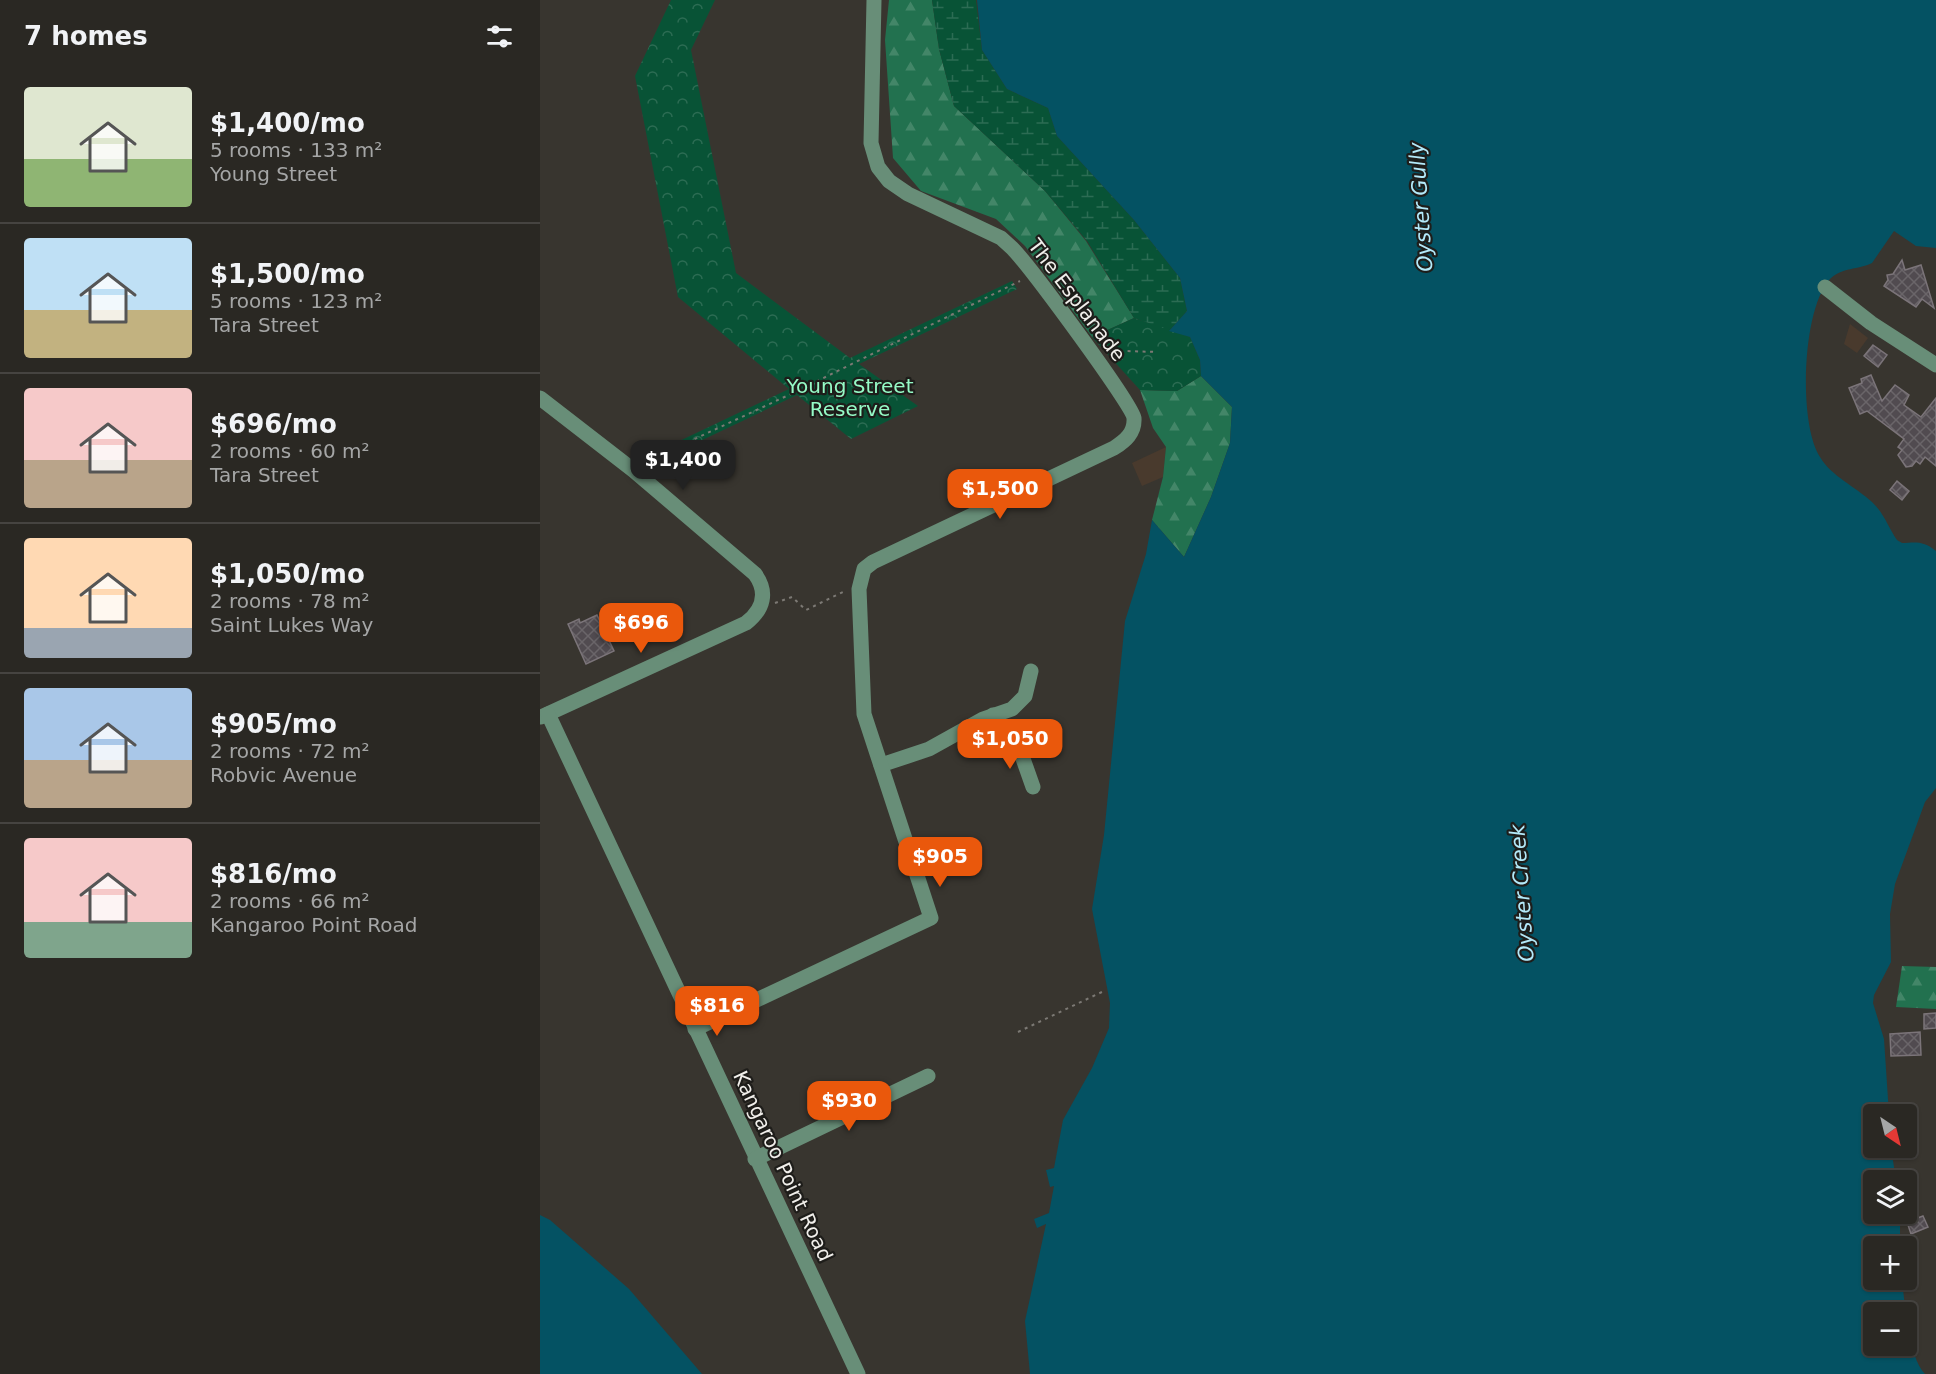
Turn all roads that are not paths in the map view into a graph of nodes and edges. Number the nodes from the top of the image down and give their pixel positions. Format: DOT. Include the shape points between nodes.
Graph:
graph roads {
  1 [pos="874,0"];
  2 [pos="1825,287"];
  3 [pos="1936,365"];
  4 [pos="540,398"];
  5 [pos="1031,671"];
  6 [pos="993,715"];
  7 [pos="544,716"];
  8 [pos="881,765"];
  9 [pos="1033,787"];
  10 [pos="695,1029"];
  11 [pos="928,1076"];
  12 [pos="755,1159"];
  13 [pos="858,1374"];
  1 -- 8 [label="street, The Esplanade" via="871,143 878,167 902,190 1001,238 1017,253 1131,410 1134,424 1124,441 864,569 859,589 864,714"];
  2 -- 3 [label="street"];
  4 -- 7 [label="street" via="639,475 755,574 763,590 759,610 736,628"];
  5 -- 6 [label="street" via="1021,701 1012,709"];
  6 -- 8 [label="street" via="929,749"];
  6 -- 9 [label="street" via="1021,753"];
  7 -- 10 [label="street, Kangaroo Point Road"];
  8 -- 10 [label="street" via="931,918"];
  10 -- 12 [label="street, Kangaroo Point Road"];
  11 -- 12 [label="street"];
  12 -- 13 [label="street, Kangaroo Point Road"];
}
